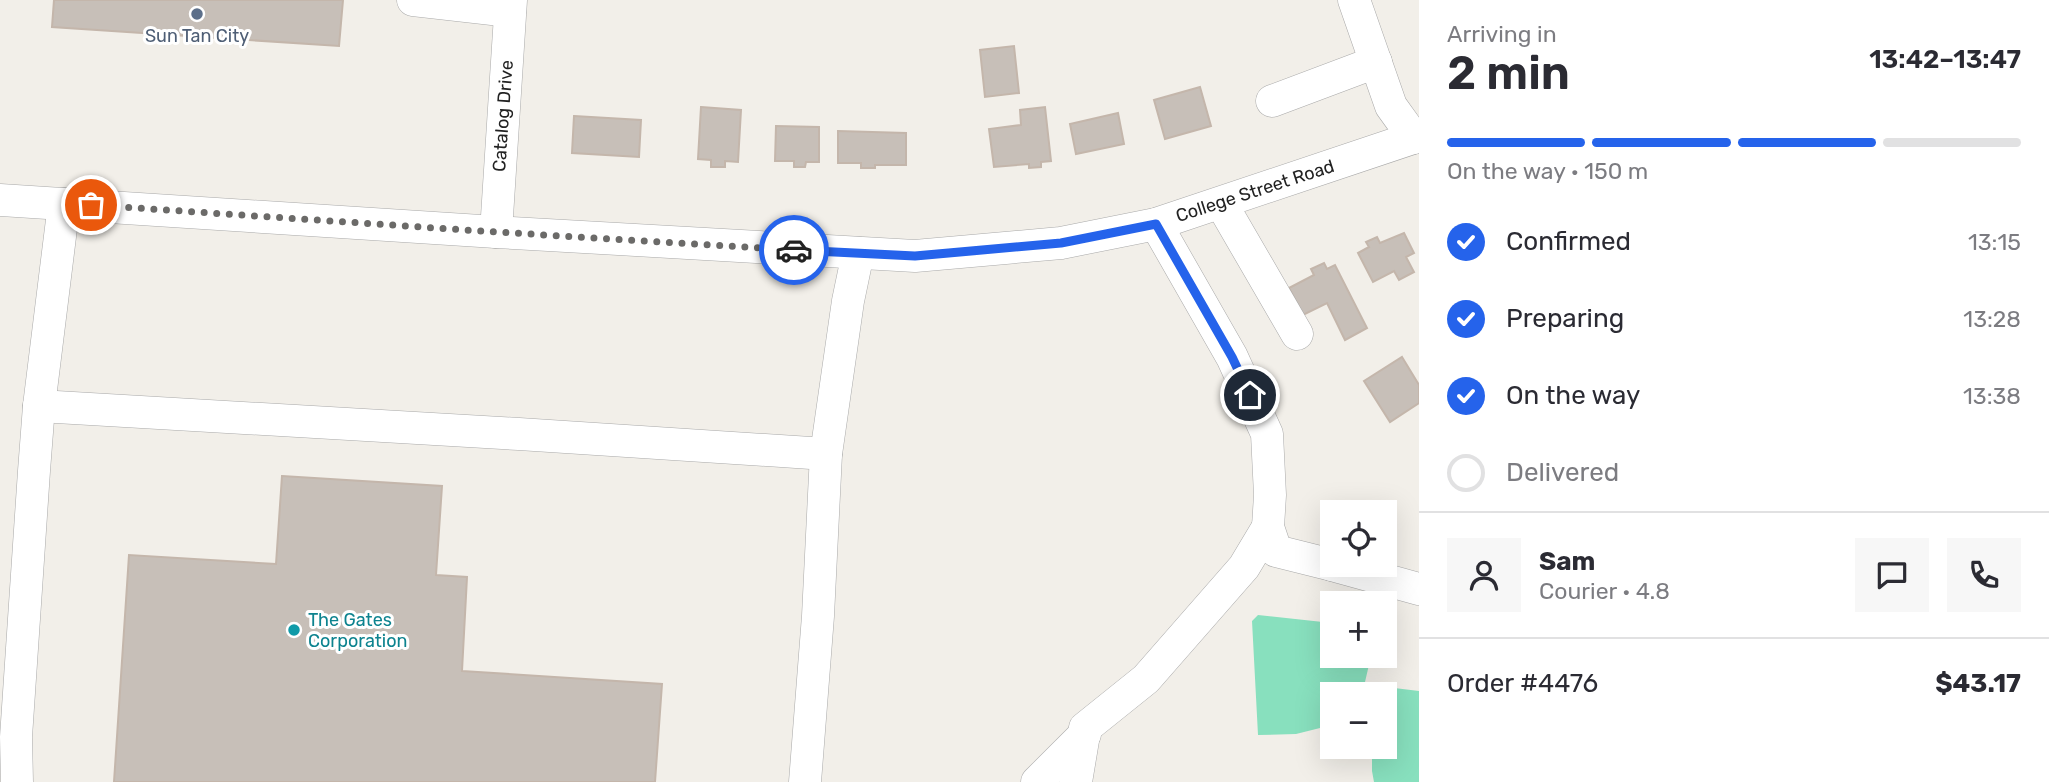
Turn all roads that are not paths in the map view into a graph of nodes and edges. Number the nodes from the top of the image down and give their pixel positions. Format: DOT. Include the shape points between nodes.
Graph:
graph roads {
  1 [pos="413,0"];
  2 [pos="1354,0"];
  3 [pos="511,6"];
  4 [pos="1376,62"];
  5 [pos="1272,101"];
  6 [pos="1416,137"];
  7 [pos="0,200"];
  8 [pos="1221,203"];
  9 [pos="64,204"];
  10 [pos="1156,224"];
  11 [pos="496,232"];
  12 [pos="858,253"];
  13 [pos="1297,334"];
  14 [pos="39,406"];
  15 [pos="826,454"];
  16 [pos="1268,527"];
  17 [pos="1320,562"];
  18 [pos="1376,577"];
  19 [pos="1419,589"];
  20 [pos="1085,734"];
  21 [pos="17,782"];
  22 [pos="806,782"];
  23 [pos="1037,782"];
  24 [pos="1076,782"];
  1 -- 3 [label="street"];
  2 -- 4 [label="street"];
  3 -- 11 [label="street, Catalog Drive"];
  4 -- 5 [label="street"];
  4 -- 6 [label="street" via="1391,106"];
  6 -- 8 [label="street, College Street Road"];
  7 -- 9 [label="street, College Street Road"];
  8 -- 10 [label="street, College Street Road"];
  8 -- 13 [label="street"];
  9 -- 11 [label="street, College Street Road"];
  9 -- 14 [label="street"];
  10 -- 12 [label="street, College Street Road" via="1061,243 915,256"];
  10 -- 16 [label="street" via="1232,357 1266,434"];
  11 -- 12 [label="street, College Street Road"];
  12 -- 15 [label="street"];
  14 -- 15 [label="street"];
  14 -- 21 [label="street" via="16,737"];
  15 -- 22 [label="street"];
  16 -- 17 [label="street" via="1276,551"];
  16 -- 20 [label="street" via="1244,567 1146,679 1085,728"];
  18 -- 19 [label="street"];
  20 -- 23 [label="street"];
  20 -- 24 [label="street"];
}
